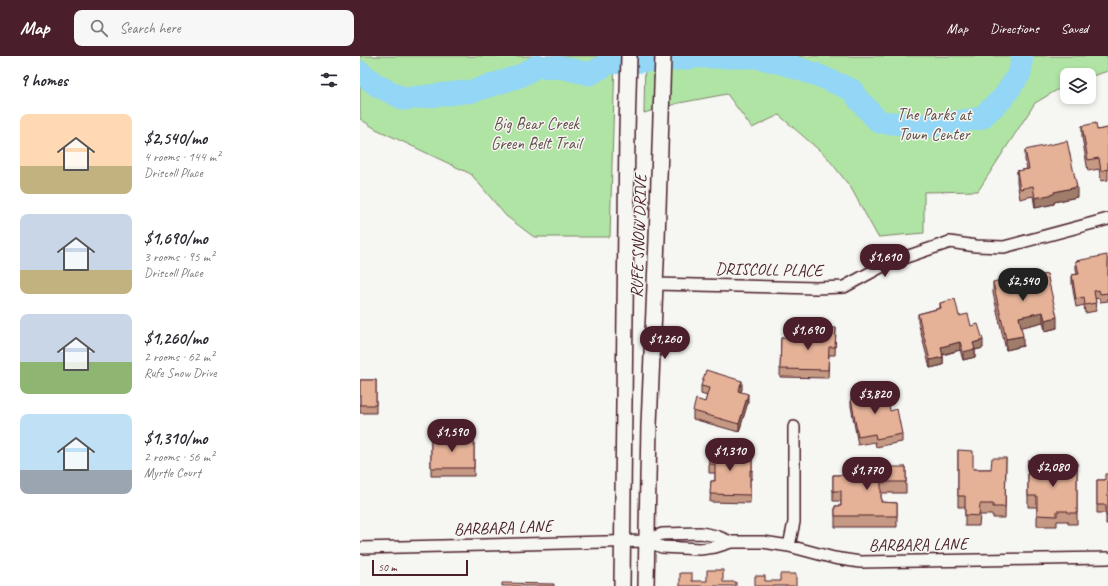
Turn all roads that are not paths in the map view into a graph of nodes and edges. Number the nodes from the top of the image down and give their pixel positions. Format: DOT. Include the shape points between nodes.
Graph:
graph roads {
  1 [pos="629,56"];
  2 [pos="664,56"];
  3 [pos="1108,219"];
  4 [pos="655,284"];
  5 [pos="794,427"];
  6 [pos="646,540"];
  7 [pos="622,541"];
  8 [pos="731,542"];
  9 [pos="789,546"];
  10 [pos="360,548"];
  11 [pos="1108,558"];
  12 [pos="622,586"];
  13 [pos="646,586"];
  1 -- 7 [label="main road, RUFE SNOW DRIVE"];
  2 -- 4 [label="main road, RUFE SNOW DRIVE"];
  3 -- 4 [label="street, DRISCOLL PLACE" via="1004,247 950,242 879,268 844,286 816,288"];
  4 -- 6 [label="main road, RUFE SNOW DRIVE"];
  5 -- 9 [label="street" via="794,522"];
  6 -- 7 [label="street, BARBARA LANE"];
  6 -- 8 [label="street, BARBARA LANE" via="662,547 700,549"];
  6 -- 8 [label="street, BARBARA LANE" via="662,534 701,533"];
  6 -- 13 [label="main road, RUFE SNOW DRIVE"];
  7 -- 10 [label="street, BARBARA LANE"];
  7 -- 12 [label="main road, RUFE SNOW DRIVE"];
  8 -- 9 [label="street, BARBARA LANE" via="763,542"];
  9 -- 11 [label="street, BARBARA LANE" via="860,562"];
}
